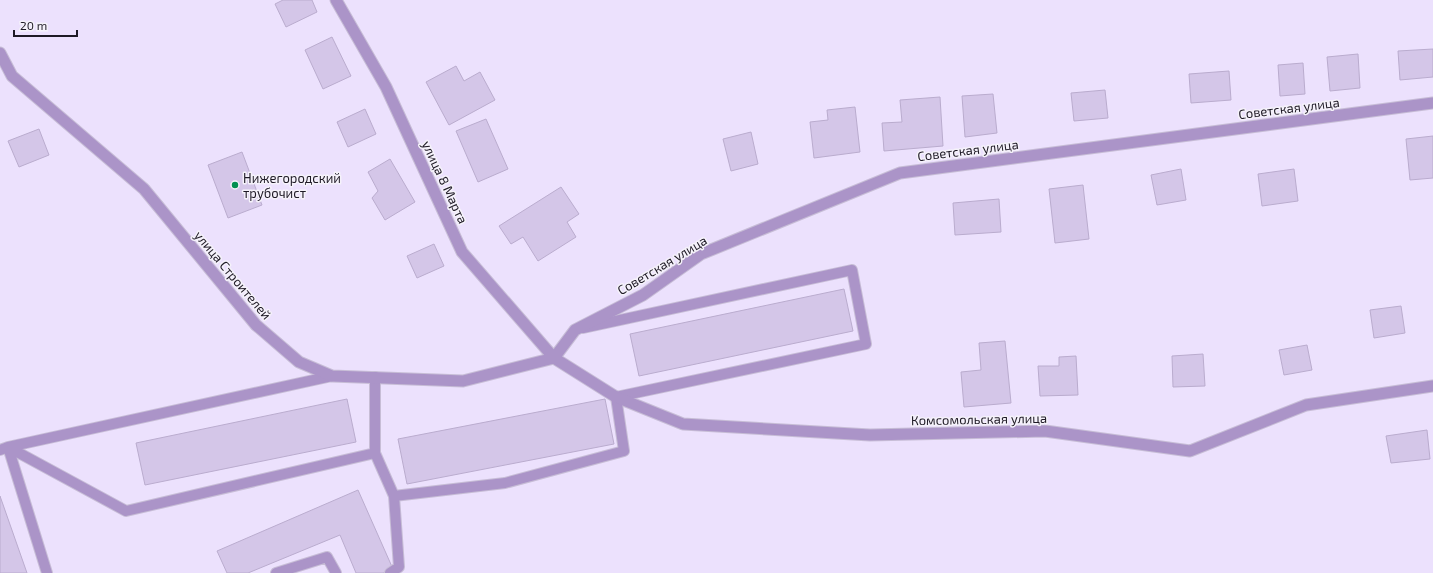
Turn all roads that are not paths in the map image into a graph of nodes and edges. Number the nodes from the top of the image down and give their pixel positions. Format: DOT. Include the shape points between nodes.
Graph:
graph roads {
  1 [pos="336,0"];
  2 [pos="0,54"];
  3 [pos="1433,103"];
  4 [pos="575,330"];
  5 [pos="554,358"];
  6 [pos="332,376"];
  7 [pos="375,377"];
  8 [pos="1433,386"];
  9 [pos="616,397"];
  10 [pos="4,449"];
  11 [pos="375,453"];
  12 [pos="394,496"];
  13 [pos="47,573"];
  14 [pos="276,573"];
  15 [pos="336,573"];
  16 [pos="390,573"];
  1 -- 5 [label="street, улица 8 Марта" via="386,87 462,252"];
  2 -- 6 [label="street, улица Строителей" via="12,76 144,190 256,325 299,362"];
  3 -- 4 [label="street, Советская улица" via="900,173 701,254 643,296"];
  4 -- 5 [label="street, Советская улица"];
  4 -- 9 [label="lane" via="852,270 866,344"];
  5 -- 7 [label="street, улица Строителей" via="463,381"];
  5 -- 9 [label="street, улица 8 Марта"];
  6 -- 7 [label="street, улица Строителей"];
  6 -- 10 [label="lane"];
  7 -- 11 [label="lane"];
  8 -- 9 [label="street, Комсомольская улица" via="1306,405 1190,451 1045,431 870,435 683,424"];
  9 -- 12 [label="lane" via="624,451 505,483"];
  10 -- 11 [label="lane" via="126,511"];
  10 -- 13 [label="lane"];
  11 -- 12 [label="lane"];
  12 -- 16 [label="lane" via="400,567"];
  14 -- 15 [label="lane" via="327,557"];
}
